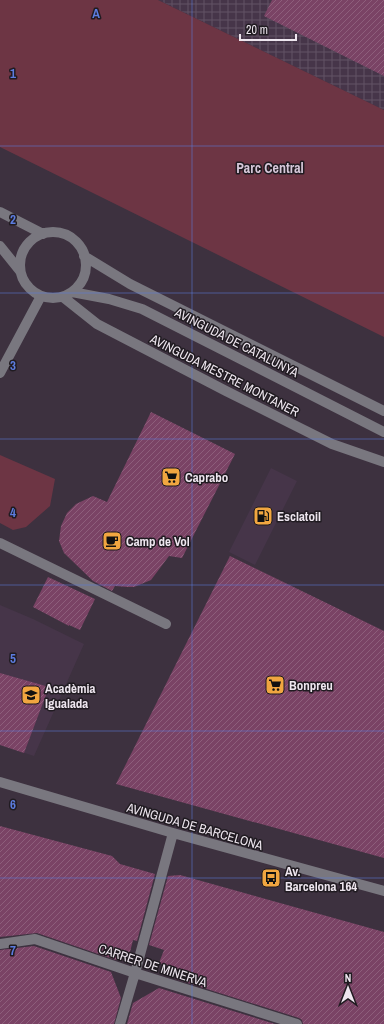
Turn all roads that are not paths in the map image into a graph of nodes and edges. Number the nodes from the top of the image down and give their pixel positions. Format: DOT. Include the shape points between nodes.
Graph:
graph roads {
  1 [pos="0,212"];
  2 [pos="43,234"];
  3 [pos="0,246"];
  4 [pos="84,256"];
  5 [pos="20,272"];
  6 [pos="72,292"];
  7 [pos="41,296"];
  8 [pos="63,297"];
  9 [pos="0,373"];
  10 [pos="384,411"];
  11 [pos="384,432"];
  12 [pos="384,462"];
  13 [pos="0,543"];
  14 [pos="166,624"];
  15 [pos="0,782"];
  16 [pos="172,833"];
  17 [pos="384,891"];
  18 [pos="0,944"];
  19 [pos="136,974"];
  20 [pos="120,1024"];
  21 [pos="297,1024"];
  1 -- 2 [label="street"];
  2 -- 4 [label="street" via="51,232 68,236 75,241"];
  2 -- 5 [label="street" via="34,238 24,249"];
  3 -- 5 [label="street"];
  4 -- 6 [label="street" via="84,276 80,285"];
  4 -- 10 [label="street, AVINGUDA DE CATALUNYA" via="130,284"];
  5 -- 7 [label="street" via="24,282"];
  6 -- 8 [label="street"];
  6 -- 11 [label="street, AVINGUDA DE CATALUNYA" via="142,309"];
  7 -- 8 [label="street"];
  7 -- 9 [label="street"];
  8 -- 12 [label="street, AVINGUDA MESTRE MONTANER" via="97,324 226,391 332,444"];
  13 -- 14 [label="street"];
  15 -- 16 [label="street, AVINGUDA DE BARCELONA"];
  16 -- 17 [label="street, AVINGUDA DE BARCELONA"];
  16 -- 19 [label="street"];
  18 -- 19 [label="street, CARRER DE MINERVA" via="35,939"];
  19 -- 20 [label="street"];
  19 -- 21 [label="street, CARRER DE MINERVA"];
}
